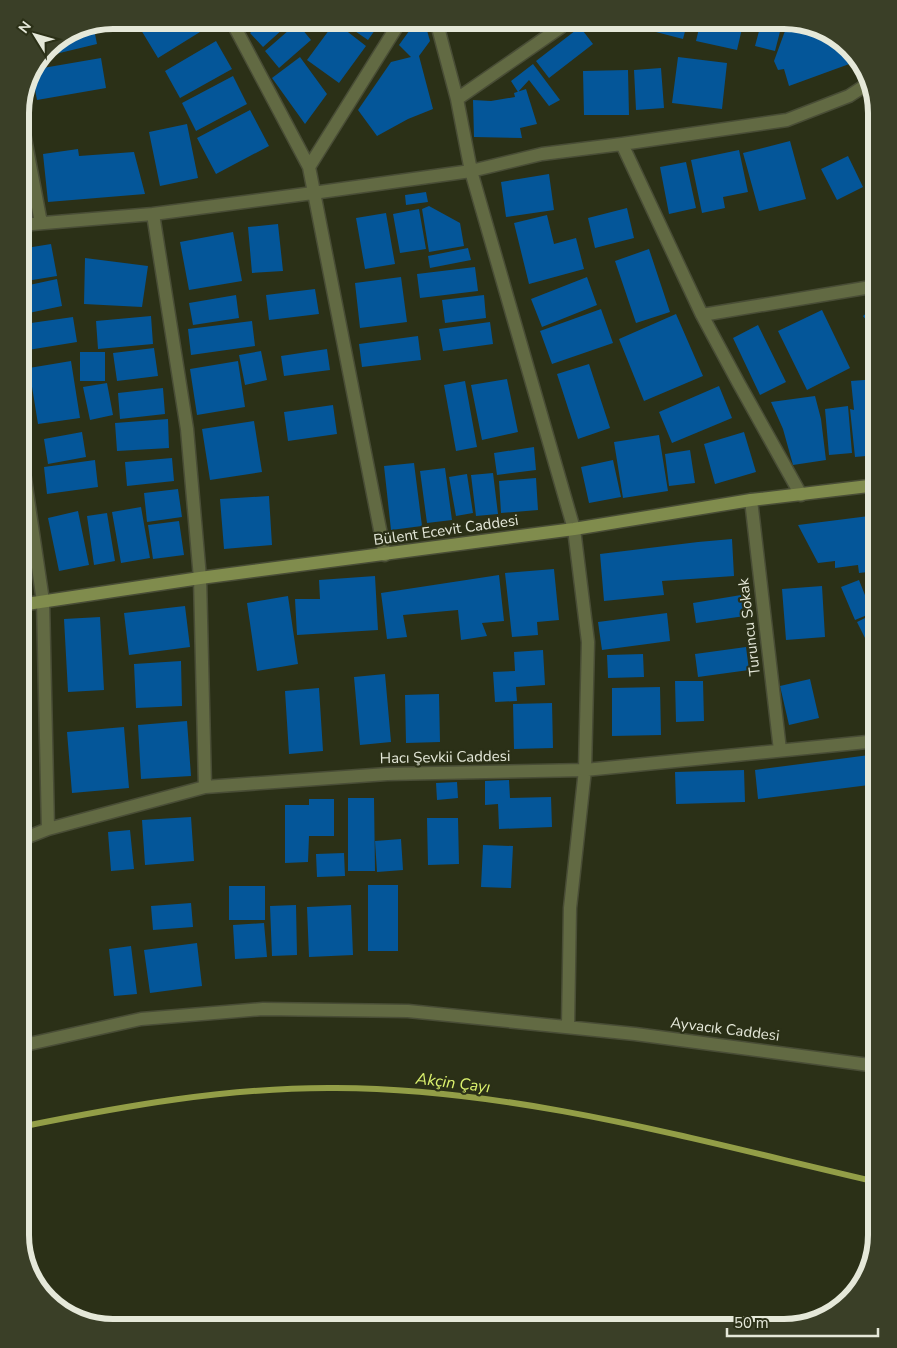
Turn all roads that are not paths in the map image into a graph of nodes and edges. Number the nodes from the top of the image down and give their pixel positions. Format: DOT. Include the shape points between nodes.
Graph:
graph roads {
  1 [pos="236,29"];
  2 [pos="395,29"];
  3 [pos="438,29"];
  4 [pos="558,29"];
  5 [pos="864,86"];
  6 [pos="457,99"];
  7 [pos="622,144"];
  8 [pos="29,160"];
  9 [pos="308,167"];
  10 [pos="471,171"];
  11 [pos="313,192"];
  12 [pos="153,214"];
  13 [pos="41,223"];
  14 [pos="29,224"];
  15 [pos="868,287"];
  16 [pos="702,315"];
  17 [pos="868,487"];
  18 [pos="801,495"];
  19 [pos="751,500"];
  20 [pos="29,506"];
  21 [pos="574,529"];
  22 [pos="385,555"];
  23 [pos="200,578"];
  24 [pos="43,601"];
  25 [pos="29,603"];
  26 [pos="868,742"];
  27 [pos="780,750"];
  28 [pos="585,770"];
  29 [pos="205,787"];
  30 [pos="48,830"];
  31 [pos="29,837"];
  32 [pos="568,1027"];
  33 [pos="29,1044"];
  34 [pos="868,1065"];
  1 -- 9 [label="street"];
  2 -- 9 [label="street"];
  3 -- 6 [label="street"];
  4 -- 6 [label="street"];
  5 -- 7 [label="street" via="849,96 787,120"];
  6 -- 10 [label="street"];
  7 -- 10 [label="street" via="542,154"];
  7 -- 16 [label="street"];
  8 -- 13 [label="street"];
  9 -- 11 [label="street"];
  10 -- 11 [label="street"];
  10 -- 21 [label="street"];
  11 -- 12 [label="street"];
  11 -- 22 [label="street"];
  12 -- 13 [label="street"];
  12 -- 23 [label="street" via="187,428"];
  13 -- 14 [label="street"];
  15 -- 16 [label="street"];
  16 -- 18 [label="street"];
  17 -- 18 [label="main road, Bülent Ecevit Caddesi"];
  18 -- 19 [label="main road, Bülent Ecevit Caddesi"];
  19 -- 21 [label="main road, Bülent Ecevit Caddesi"];
  19 -- 27 [label="street, Turuncu Sokak"];
  20 -- 24 [label="street"];
  21 -- 22 [label="main road, Bülent Ecevit Caddesi"];
  21 -- 28 [label="street" via="588,642"];
  22 -- 23 [label="main road, Bülent Ecevit Caddesi"];
  23 -- 24 [label="main road, Bülent Ecevit Caddesi"];
  23 -- 29 [label="street"];
  24 -- 25 [label="main road, Bülent Ecevit Caddesi"];
  24 -- 30 [label="street"];
  26 -- 27 [label="street, Hacı Şevkii Caddesi"];
  27 -- 28 [label="street, Hacı Şevkii Caddesi"];
  28 -- 29 [label="street, Hacı Şevkii Caddesi" via="387,774"];
  28 -- 32 [label="street" via="570,908"];
  29 -- 30 [label="street, Hacı Şevkii Caddesi"];
  30 -- 31 [label="street, Hacı Şevkii Caddesi"];
  32 -- 33 [label="street, Ayvacık Caddesi" via="408,1011 263,1009 141,1019"];
  32 -- 34 [label="street, Ayvacık Caddesi"];
}
